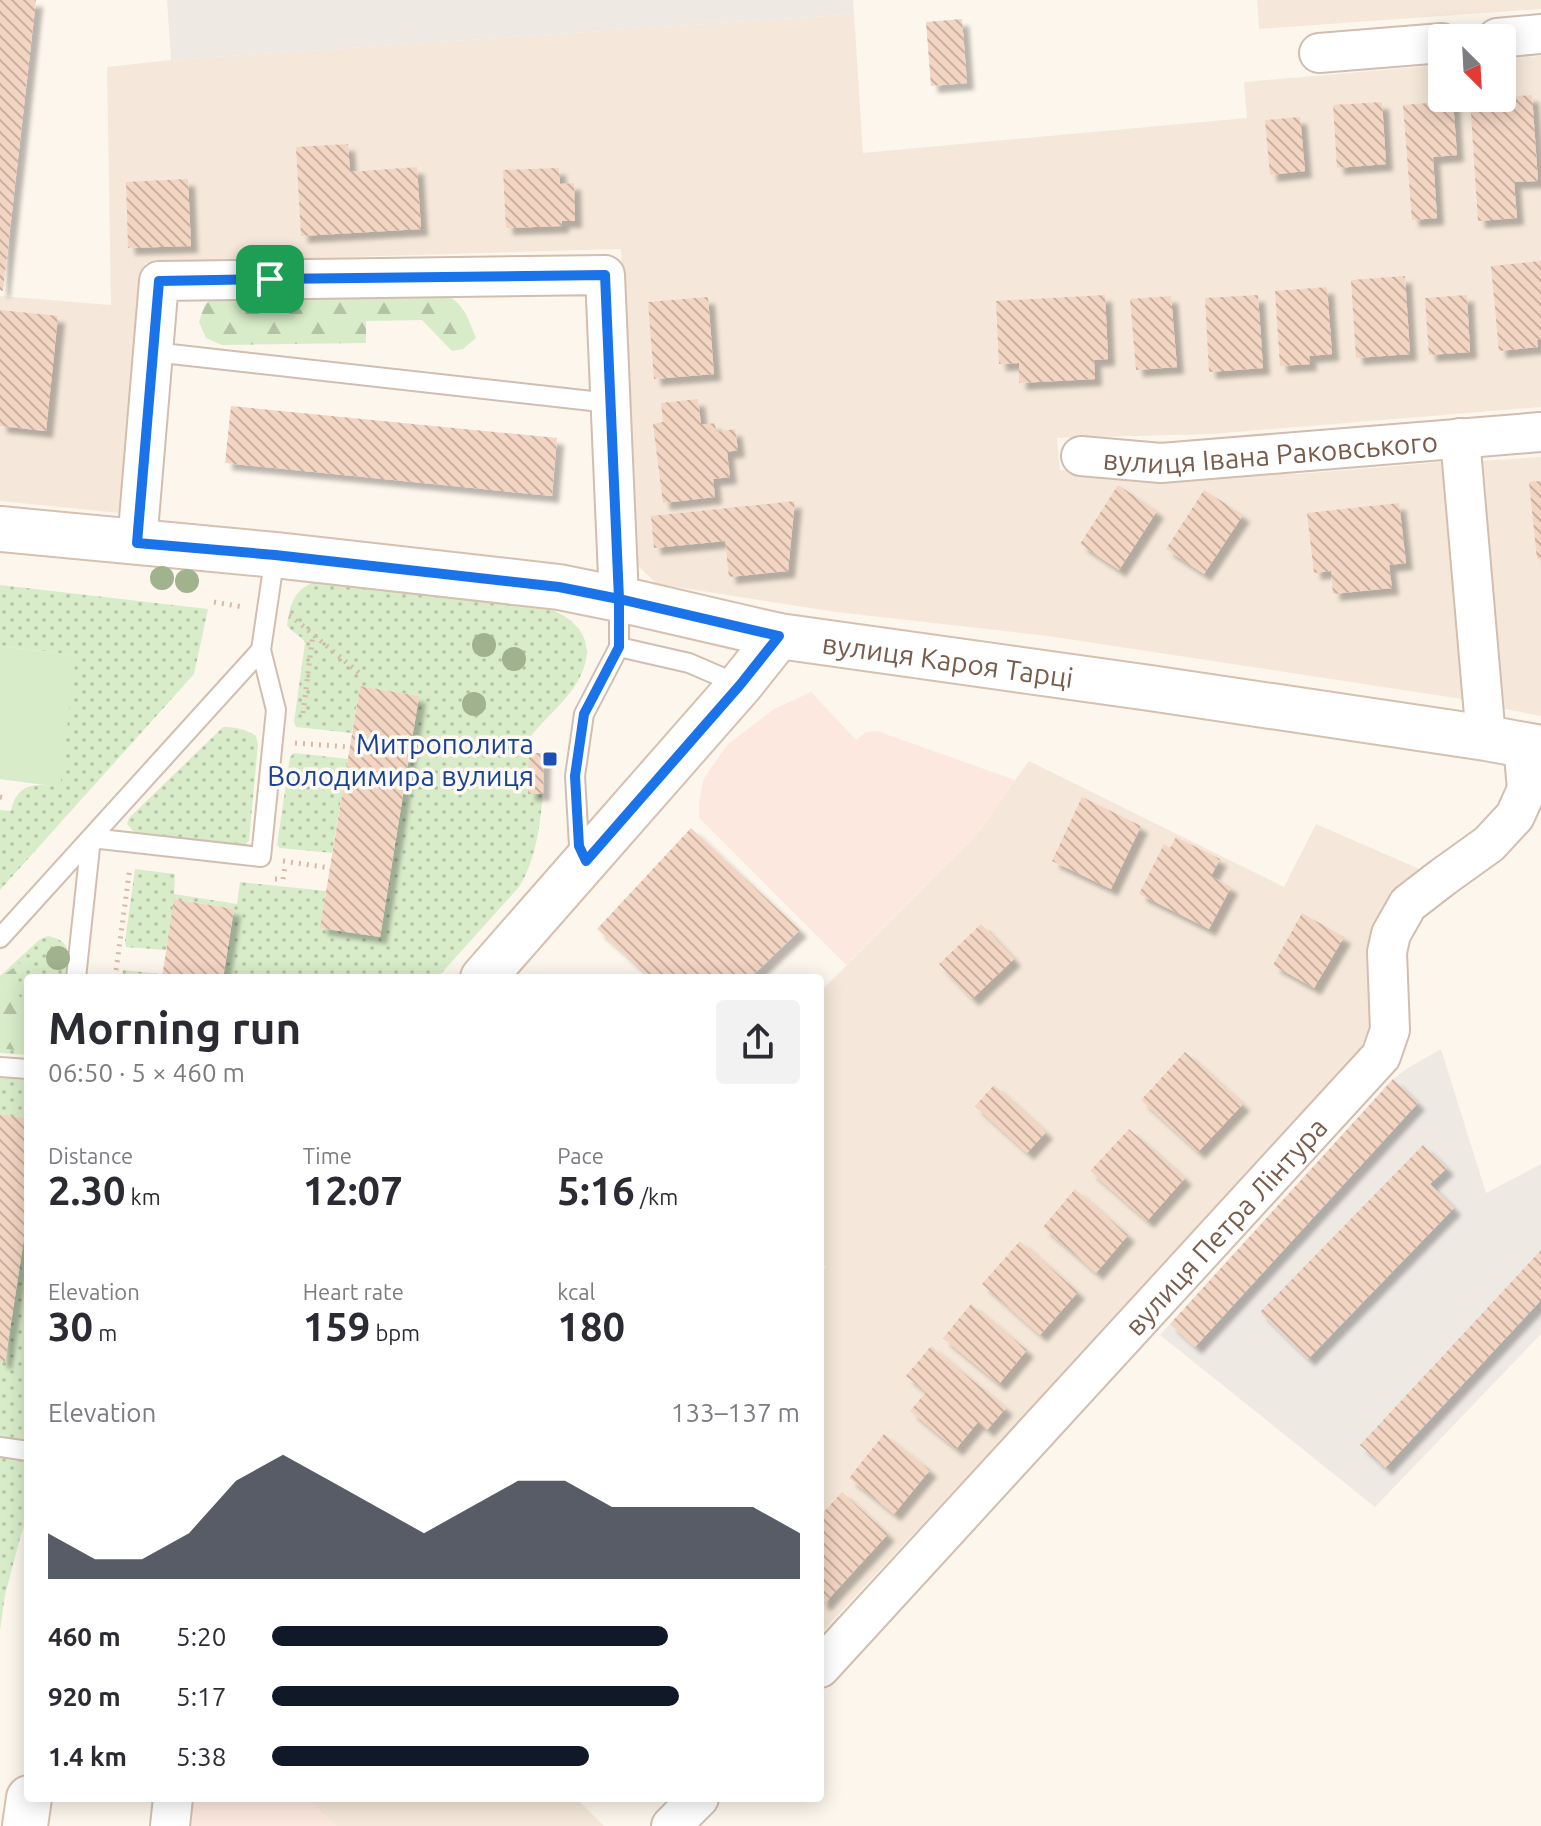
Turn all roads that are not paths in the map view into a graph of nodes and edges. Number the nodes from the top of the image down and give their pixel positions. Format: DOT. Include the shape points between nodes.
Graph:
graph roads {
  1 [pos="1541,34"];
  2 [pos="1516,36"];
  3 [pos="1428,44"];
  4 [pos="1319,53"];
  5 [pos="153,352"];
  6 [pos="610,403"];
  7 [pos="1541,432"];
  8 [pos="1460,438"];
  9 [pos="1081,456"];
  10 [pos="0,529"];
  11 [pos="137,543"];
  12 [pos="275,555"];
  13 [pos="619,599"];
  14 [pos="779,636"];
  15 [pos="619,647"];
  16 [pos="261,650"];
  17 [pos="740,685"];
  18 [pos="1516,744"];
  19 [pos="91,838"];
  20 [pos="586,861"];
  21 [pos="0,938"];
  22 [pos="76,974"];
  23 [pos="487,974"];
  24 [pos="0,1067"];
  25 [pos="24,1069"];
  26 [pos="0,1447"];
  27 [pos="24,1450"];
  28 [pos="824,1664"];
  29 [pos="28,1802"];
  30 [pos="173,1802"];
  31 [pos="695,1802"];
  32 [pos="25,1826"];
  33 [pos="170,1826"];
  34 [pos="671,1826"];
  1 -- 2 [label="street"];
  3 -- 4 [label="street"];
  5 -- 6 [label="lane"];
  5 -- 6 [label="street" via="159,281 605,275"];
  5 -- 11 [label="street"];
  6 -- 13 [label="street"];
  7 -- 8 [label="street, вулиця Івана Раковського"];
  8 -- 9 [label="street, вулиця Івана Раковського" via="1161,463"];
  8 -- 18 [label="street, вулиця Івана Раковського"];
  10 -- 11 [label="street, вулиця Кароя Тарці"];
  11 -- 12 [label="street, вулиця Кароя Тарці"];
  12 -- 13 [label="street, вулиця Кароя Тарці" via="559,587"];
  12 -- 16 [label="lane"];
  13 -- 14 [label="street, вулиця Кароя Тарці"];
  13 -- 15 [label="lane"];
  14 -- 17 [label="street"];
  14 -- 18 [label="street, вулиця Кароя Тарці"];
  15 -- 17 [label="lane" via="689,663"];
  15 -- 20 [label="lane" via="584,714 575,776 579,846"];
  16 -- 19 [label="lane"];
  16 -- 19 [label="lane" via="276,710 261,857"];
  17 -- 20 [label="street"];
  18 -- 28 [label="street, вулиця Петра Лінтура" via="1527,789 1515,816 1489,844 1408,904 1391,934 1390,1030 1381,1056"];
  19 -- 21 [label="lane"];
  19 -- 22 [label="lane"];
  20 -- 23 [label="street"];
  24 -- 25 [label="lane"];
  26 -- 27 [label="lane"];
  29 -- 32 [label="street"];
  30 -- 33 [label="street"];
  31 -- 34 [label="street"];
}
